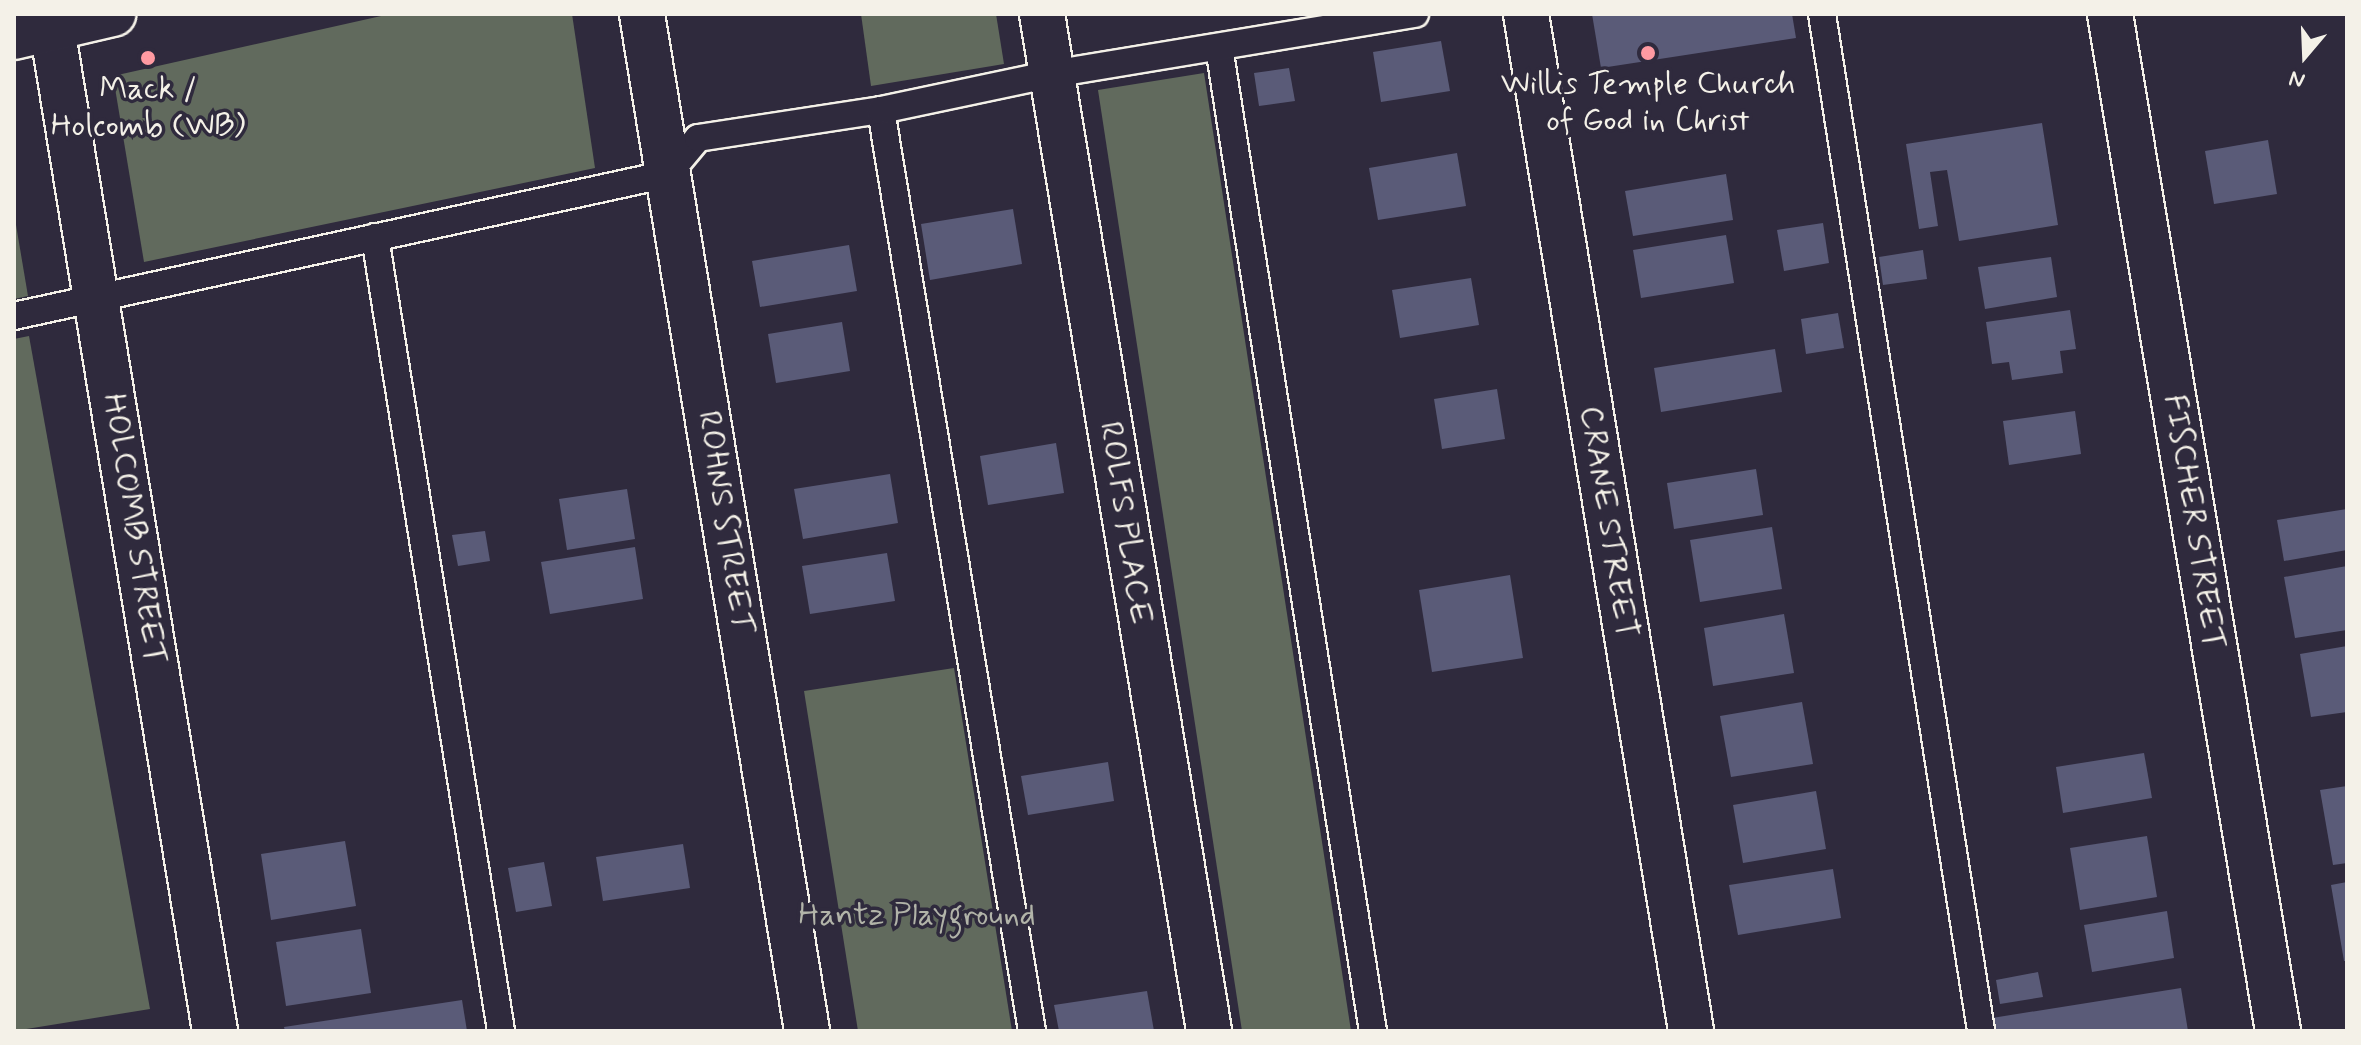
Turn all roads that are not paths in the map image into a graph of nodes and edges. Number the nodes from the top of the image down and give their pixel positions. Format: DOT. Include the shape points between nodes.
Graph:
graph roads {
  1 [pos="113,14"];
  2 [pos="642,14"];
  3 [pos="1042,14"];
  4 [pos="1415,14"];
  5 [pos="1526,14"];
  6 [pos="1822,14"];
  7 [pos="2110,14"];
  8 [pos="33,32"];
  9 [pos="1219,47"];
  10 [pos="1052,74"];
  11 [pos="881,110"];
  12 [pos="668,174"];
  13 [pos="375,237"];
  14 [pos="96,297"];
  15 [pos="14,316"];
  16 [pos="215,1031"];
  17 [pos="501,1031"];
  18 [pos="807,1031"];
  19 [pos="1032,1031"];
  20 [pos="1209,1031"];
  21 [pos="1373,1031"];
  22 [pos="1691,1031"];
  23 [pos="1981,1031"];
  24 [pos="2278,1031"];
  1 -- 8 [label="street"];
  2 -- 12 [label="street, ROHNS STREET"];
  3 -- 10 [label="street, ROLFS PLACE"];
  4 -- 9 [label="lane"];
  5 -- 22 [label="street, CRANE STREET"];
  6 -- 23 [label="lane"];
  7 -- 24 [label="street, FISCHER STREET"];
  8 -- 14 [label="street, HOLCOMB STREET"];
  9 -- 10 [label="lane"];
  9 -- 21 [label="lane"];
  10 -- 11 [label="lane"];
  10 -- 20 [label="street, ROLFS PLACE"];
  11 -- 12 [label="lane" via="698,138"];
  11 -- 19 [label="lane"];
  12 -- 13 [label="lane"];
  12 -- 18 [label="street, ROHNS STREET"];
  13 -- 14 [label="lane"];
  13 -- 17 [label="lane"];
  14 -- 15 [label="lane"];
  14 -- 16 [label="street, HOLCOMB STREET"];
}
